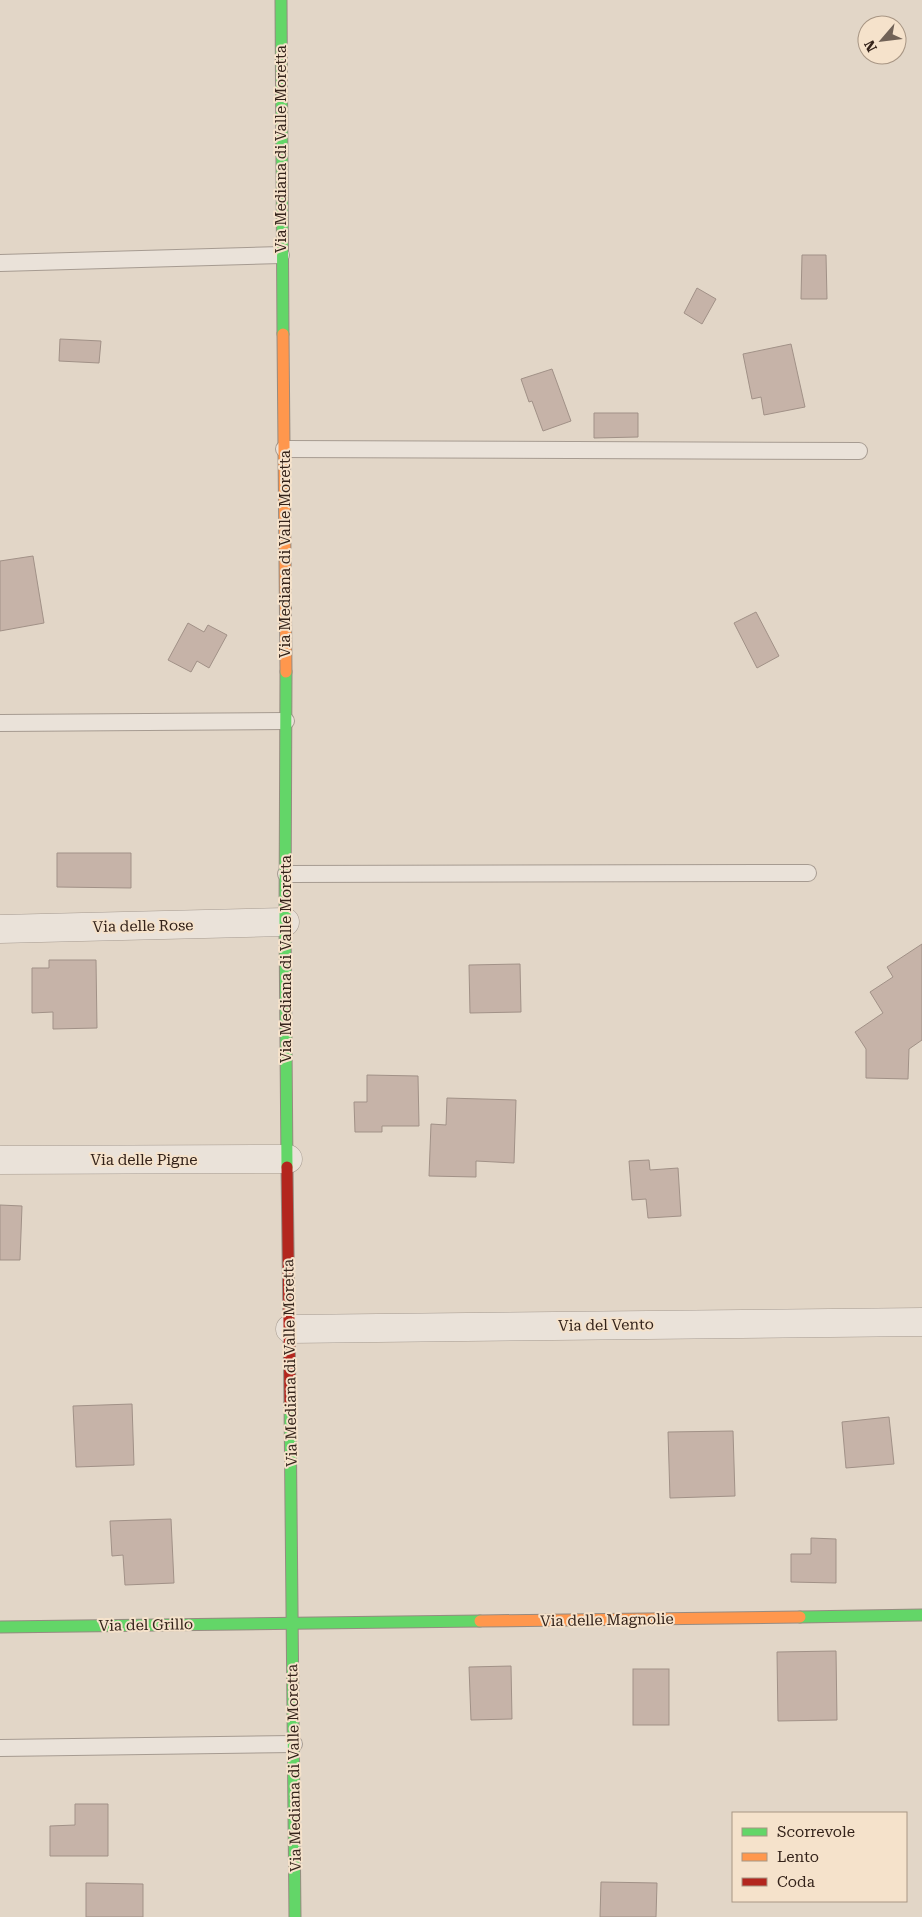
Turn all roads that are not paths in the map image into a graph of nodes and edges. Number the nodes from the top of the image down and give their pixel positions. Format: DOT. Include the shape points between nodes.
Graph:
graph roads {
  1 [pos="281,0"];
  2 [pos="281,254"];
  3 [pos="0,263"];
  4 [pos="284,449"];
  5 [pos="859,451"];
  6 [pos="286,721"];
  7 [pos="0,722"];
  8 [pos="808,873"];
  9 [pos="286,874"];
  10 [pos="285,922"];
  11 [pos="0,929"];
  12 [pos="288,1159"];
  13 [pos="0,1160"];
  14 [pos="922,1322"];
  15 [pos="290,1329"];
  16 [pos="922,1615"];
  17 [pos="292,1624"];
  18 [pos="0,1627"];
  19 [pos="294,1744"];
  20 [pos="0,1748"];
  21 [pos="295,1917"];
  1 -- 2 [label="street, Via Mediana di Valle Moretta"];
  2 -- 3 [label="lane"];
  2 -- 4 [label="street, Via Mediana di Valle Moretta"];
  4 -- 5 [label="lane"];
  4 -- 6 [label="street, Via Mediana di Valle Moretta"];
  6 -- 7 [label="lane"];
  6 -- 9 [label="street, Via Mediana di Valle Moretta"];
  8 -- 9 [label="lane"];
  9 -- 10 [label="street, Via Mediana di Valle Moretta"];
  10 -- 11 [label="street, Via delle Rose"];
  10 -- 12 [label="street, Via Mediana di Valle Moretta"];
  12 -- 13 [label="street, Via delle Pigne"];
  12 -- 15 [label="street, Via Mediana di Valle Moretta"];
  14 -- 15 [label="street, Via del Vento"];
  15 -- 17 [label="street, Via Mediana di Valle Moretta"];
  16 -- 17 [label="street, Via delle Magnolie"];
  17 -- 18 [label="street, Via del Grillo"];
  17 -- 19 [label="street, Via Mediana di Valle Moretta"];
  19 -- 20 [label="lane"];
  19 -- 21 [label="street, Via Mediana di Valle Moretta"];
}
